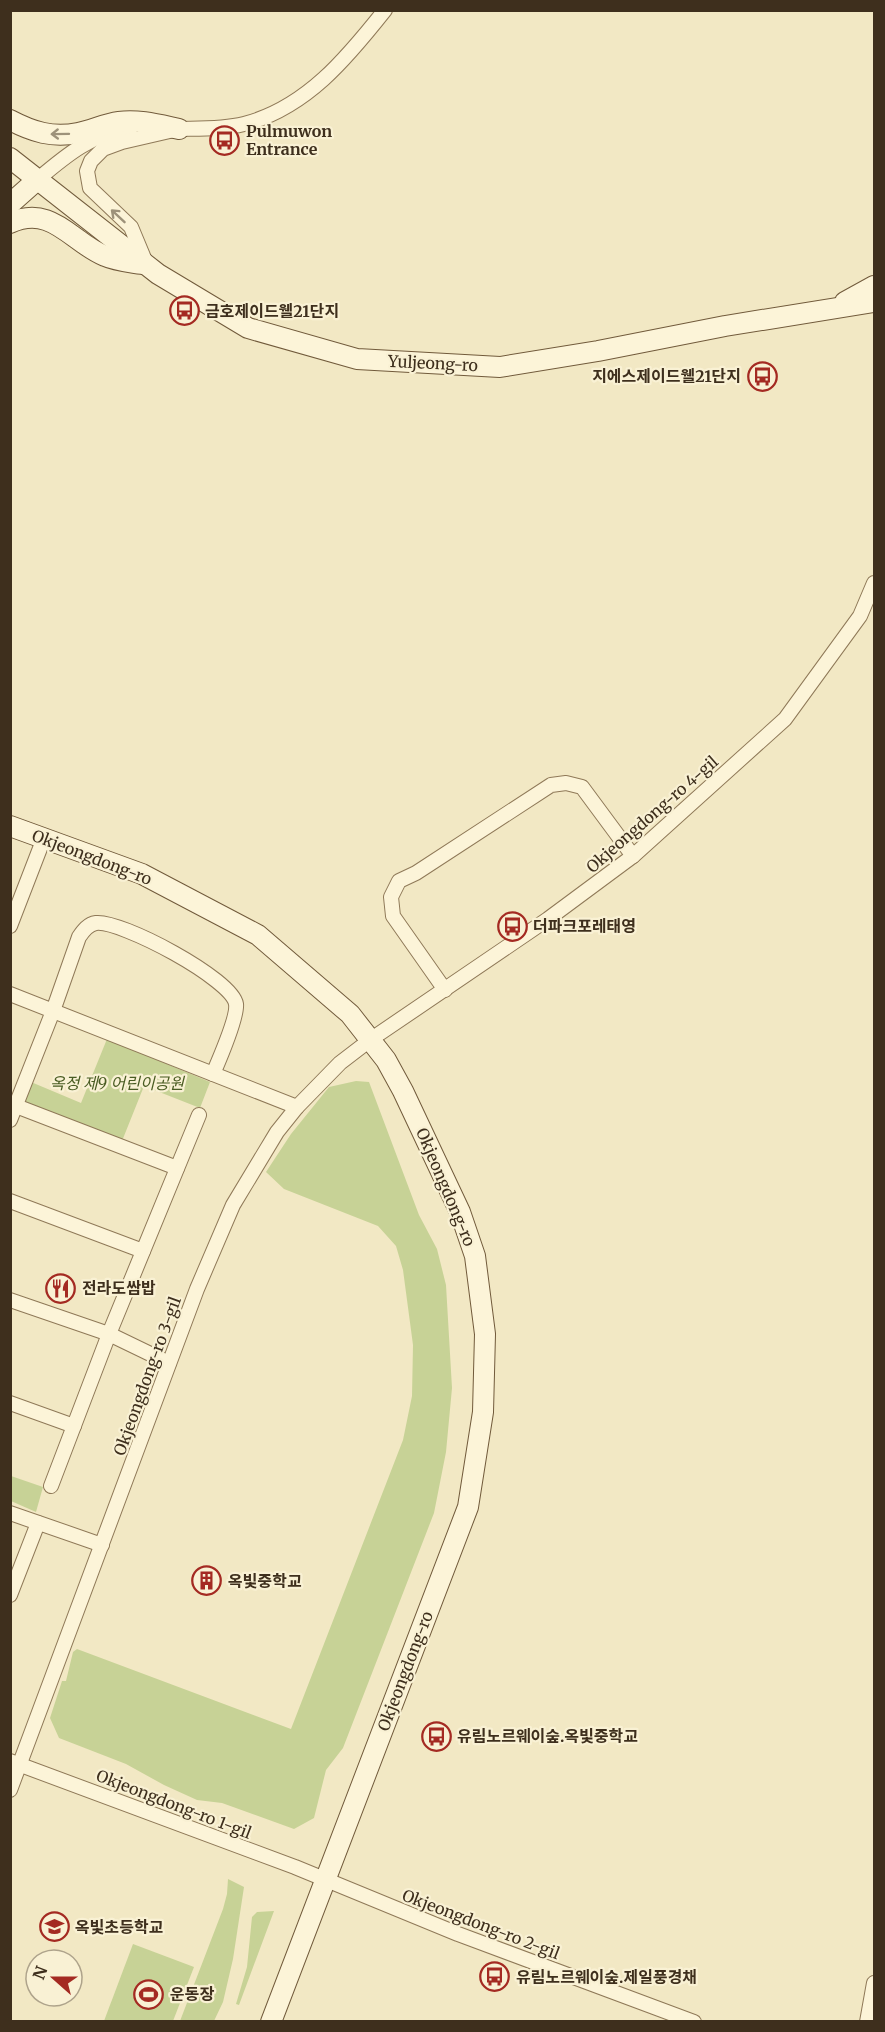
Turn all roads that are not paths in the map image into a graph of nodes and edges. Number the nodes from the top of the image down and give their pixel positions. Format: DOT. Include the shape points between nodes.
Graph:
graph roads {
  1 [pos="385,10"];
  2 [pos="10,120"];
  3 [pos="179,129"];
  4 [pos="10,158"];
  5 [pos="37,180"];
  6 [pos="10,204"];
  7 [pos="10,223"];
  8 [pos="147,265"];
  9 [pos="874,285"];
  10 [pos="874,302"];
  11 [pos="831,310"];
  12 [pos="874,313"];
  13 [pos="874,583"];
  14 [pos="10,826"];
  15 [pos="44,838"];
  16 [pos="633,856"];
  17 [pos="10,926"];
  18 [pos="445,990"];
  19 [pos="10,994"];
  20 [pos="53,1011"];
  21 [pos="370,1040"];
  22 [pos="213,1074"];
  23 [pos="16,1106"];
  24 [pos="297,1107"];
  25 [pos="199,1115"];
  26 [pos="10,1120"];
  27 [pos="177,1168"];
  28 [pos="10,1201"];
  29 [pos="143,1251"];
  30 [pos="10,1300"];
  31 [pos="109,1334"];
  32 [pos="169,1363"];
  33 [pos="10,1403"];
  34 [pos="74,1426"];
  35 [pos="51,1486"];
  36 [pos="10,1513"];
  37 [pos="38,1524"];
  38 [pos="102,1545"];
  39 [pos="10,1595"];
  40 [pos="16,1763"];
  41 [pos="10,1790"];
  42 [pos="325,1879"];
  43 [pos="874,1983"];
  44 [pos="271,2022"];
  45 [pos="694,2022"];
  46 [pos="867,2022"];
  1 -- 3 [label="street" via="344,59 301,99 244,124"];
  3 -- 2 [label="street, one-way" via="120,122 56,135 32,131"];
  3 -- 5 [label="street" via="123,130 94,139"];
  8 -- 3 [label="street, one-way" via="131,228 90,188 87,171 103,149"];
  4 -- 5 [label="street, Yuljeong-ro"];
  5 -- 6 [label="street"];
  5 -- 8 [label="street, Yuljeong-ro"];
  7 -- 8 [label="street" via="30,216 47,219 105,256"];
  8 -- 11 [label="street, Yuljeong-ro" via="248,328 357,359 500,367"];
  9 -- 11 [label="street"];
  10 -- 11 [label="street, Yuljeong-ro"];
  11 -- 12 [label="street"];
  13 -- 16 [label="street, Okjeongdong-ro 4-gil" via="860,616 785,719"];
  14 -- 15 [label="street, Okjeongdong-ro"];
  15 -- 17 [label="street"];
  15 -- 21 [label="street, Okjeongdong-ro" via="142,874 258,935 350,1014"];
  16 -- 18 [label="street, Okjeongdong-ro 4-gil"];
  16 -- 18 [label="street" via="582,787 566,783 551,785 399,881 391,897 393,916"];
  18 -- 21 [label="street, Okjeongdong-ro 4-gil"];
  19 -- 20 [label="street"];
  20 -- 22 [label="street"];
  20 -- 22 [label="street" via="71,956 86,927 96,923 122,927 198,966 230,990 236,1004 235,1015"];
  20 -- 23 [label="street"];
  21 -- 24 [label="street, Okjeongdong-ro 3-gil" via="340,1063"];
  21 -- 42 [label="street, Okjeongdong-ro" via="403,1091 460,1212 475,1256 485,1334 483,1412 468,1507"];
  22 -- 24 [label="street"];
  23 -- 26 [label="street"];
  23 -- 27 [label="street"];
  24 -- 32 [label="street, Okjeongdong-ro 3-gil" via="277,1132 233,1205"];
  25 -- 27 [label="street"];
  27 -- 29 [label="street"];
  28 -- 29 [label="street"];
  29 -- 31 [label="street"];
  30 -- 31 [label="street"];
  31 -- 32 [label="street"];
  31 -- 34 [label="street"];
  32 -- 38 [label="street, Okjeongdong-ro 3-gil"];
  33 -- 34 [label="street"];
  34 -- 35 [label="street"];
  36 -- 37 [label="street"];
  37 -- 38 [label="street"];
  37 -- 39 [label="street"];
  38 -- 40 [label="street, Okjeongdong-ro 3-gil"];
  40 -- 41 [label="street, Okjeongdong-ro 3-gil"];
  40 -- 42 [label="street, Okjeongdong-ro 1-gil"];
  42 -- 44 [label="street, Okjeongdong-ro"];
  42 -- 45 [label="street, Okjeongdong-ro 2-gil" via="458,1934"];
  43 -- 46 [label="street"];
}
